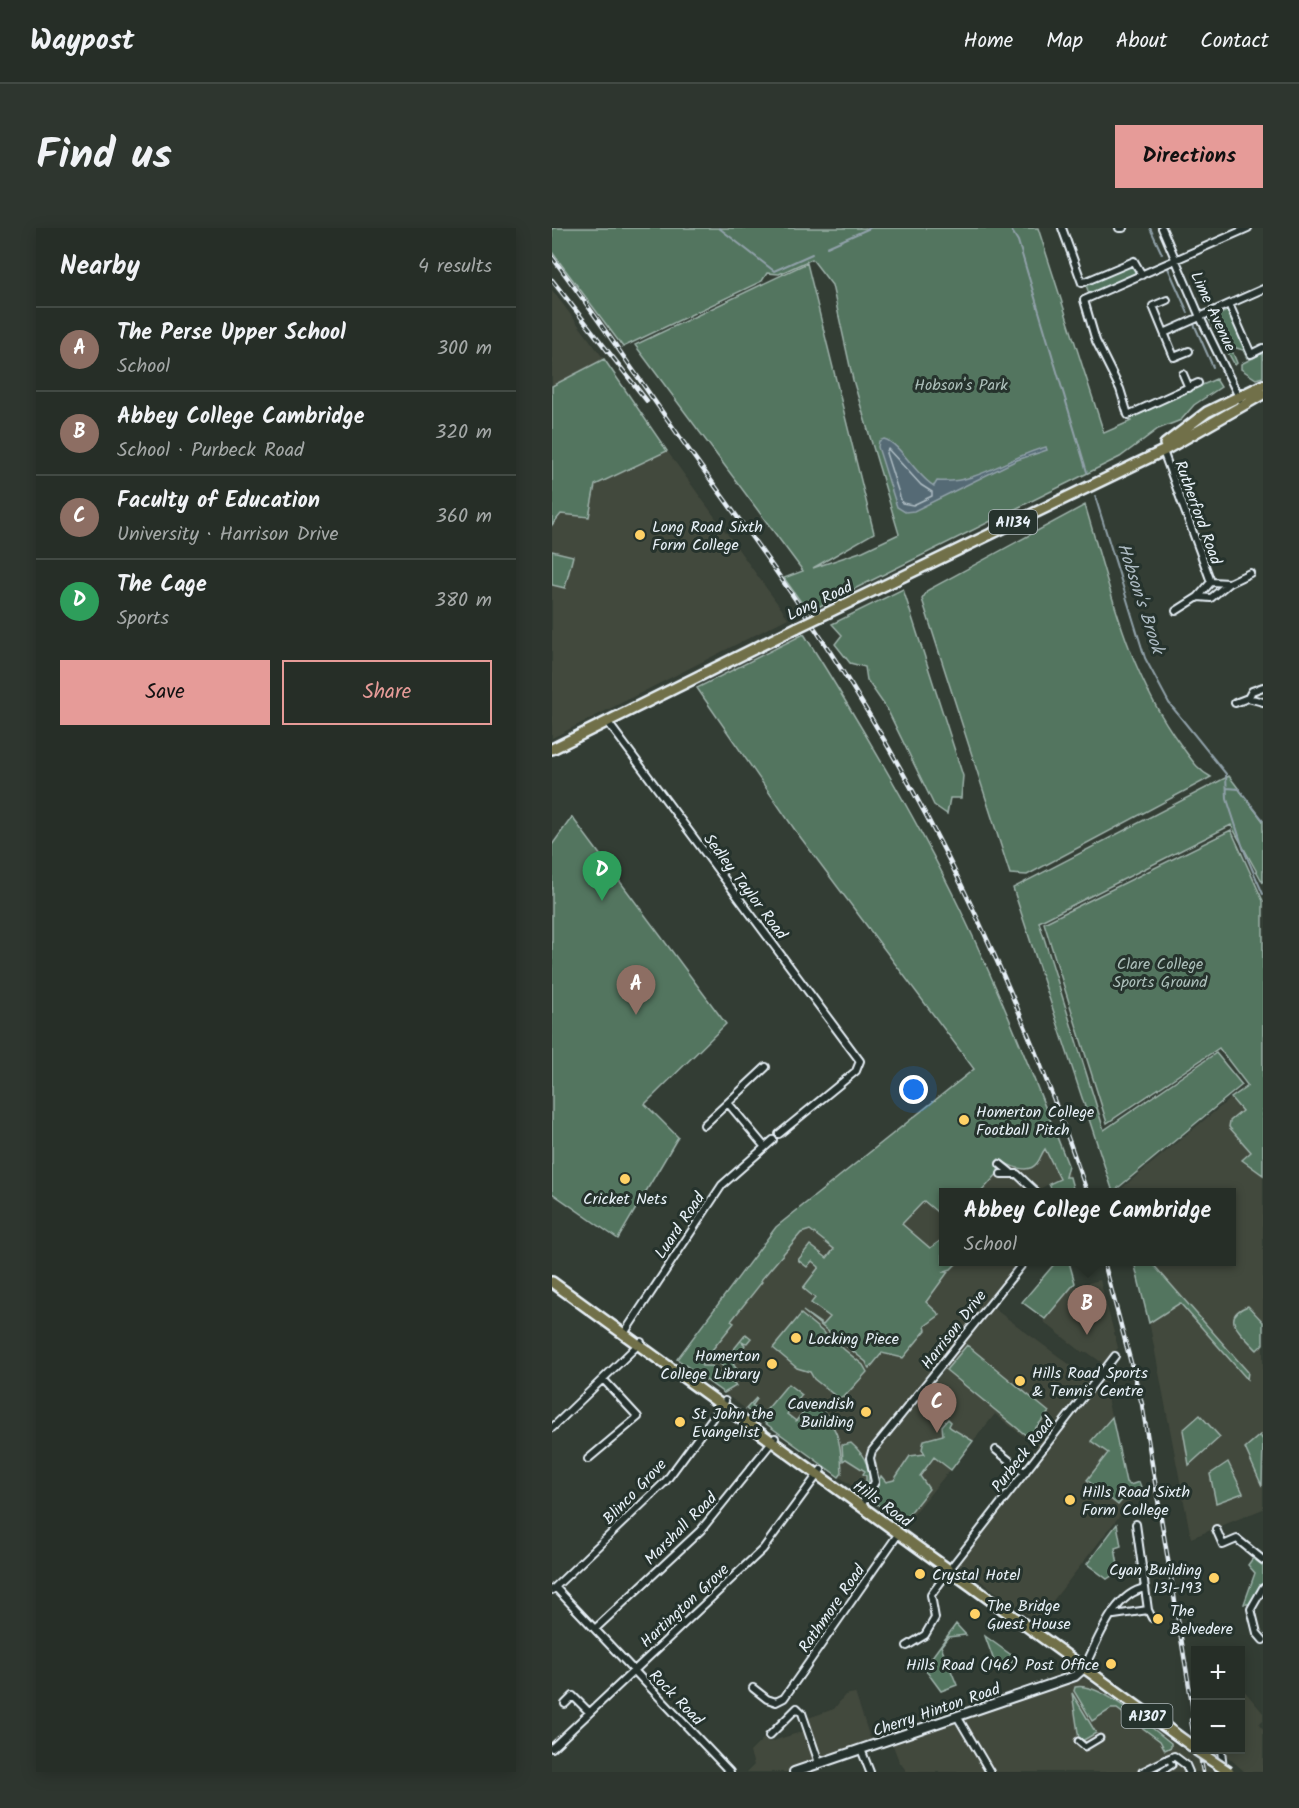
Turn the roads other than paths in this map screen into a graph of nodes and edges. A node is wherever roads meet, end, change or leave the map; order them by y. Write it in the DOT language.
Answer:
graph roads {
  1 [pos="1062,228"];
  2 [pos="1162,228"];
  3 [pos="1248,228"];
  4 [pos="1176,260"];
  5 [pos="1142,275"];
  6 [pos="1263,289"];
  7 [pos="1167,300"];
  8 [pos="1229,304"];
  9 [pos="1200,317"];
  10 [pos="1164,333"];
  11 [pos="1263,348"];
  12 [pos="1189,351"];
  13 [pos="1183,374"];
  14 [pos="1198,383"];
  15 [pos="1263,385"];
  16 [pos="1189,387"];
  17 [pos="1263,394"];
  18 [pos="1241,400"];
  19 [pos="1163,451"];
  20 [pos="1100,481"];
  21 [pos="1250,573"];
  22 [pos="1211,582"];
  23 [pos="1229,583"];
  24 [pos="1198,597"];
  25 [pos="1176,611"];
  26 [pos="1263,687"];
  27 [pos="1248,698"];
  28 [pos="1235,703"];
  29 [pos="1263,703"];
  30 [pos="607,721"];
  31 [pos="552,749"];
  32 [pos="766,1066"];
  33 [pos="728,1103"];
  34 [pos="704,1125"];
  35 [pos="779,1134"];
  36 [pos="773,1140"];
  37 [pos="764,1146"];
  38 [pos="1000,1164"];
  39 [pos="1010,1172"];
  40 [pos="1001,1174"];
  41 [pos="1032,1188"];
  42 [pos="1021,1266"];
  43 [pos="552,1282"];
  44 [pos="622,1336"];
  45 [pos="640,1343"];
  46 [pos="1115,1356"];
  47 [pos="603,1379"];
  48 [pos="723,1403"];
  49 [pos="552,1428"];
  50 [pos="773,1439"];
  51 [pos="996,1450"];
  52 [pos="588,1459"];
  53 [pos="820,1472"];
  54 [pos="1024,1473"];
  55 [pos="861,1506"];
  56 [pos="1136,1524"];
  57 [pos="1216,1530"];
  58 [pos="899,1533"];
  59 [pos="1263,1560"];
  60 [pos="950,1569"];
  61 [pos="1145,1588"];
  62 [pos="1263,1588"];
  63 [pos="554,1589"];
  64 [pos="1148,1610"];
  65 [pos="1114,1615"];
  66 [pos="1152,1618"];
  67 [pos="595,1629"];
  68 [pos="1263,1640"];
  69 [pos="907,1646"];
  70 [pos="1084,1668"];
  71 [pos="634,1671"];
  72 [pos="753,1688"];
  73 [pos="565,1704"];
  74 [pos="588,1713"];
  75 [pos="957,1716"];
  76 [pos="769,1736"];
  77 [pos="1100,1738"];
  78 [pos="1077,1741"];
  79 [pos="1191,1746"];
  80 [pos="552,1748"];
  81 [pos="861,1749"];
  82 [pos="1202,1754"];
  83 [pos="1221,1754"];
  84 [pos="1167,1757"];
  85 [pos="819,1763"];
  86 [pos="730,1772"];
  87 [pos="794,1772"];
  88 [pos="870,1772"];
  89 [pos="990,1772"];
  90 [pos="1142,1772"];
  91 [pos="1161,1772"];
  92 [pos="1189,1772"];
  93 [pos="1223,1772"];
  94 [pos="1229,1772"];
  1 -- 5 [label="street"];
  2 -- 4 [label="street, Lime Avenue"];
  3 -- 4 [label="street"];
  4 -- 5 [label="street"];
  4 -- 9 [label="street, Lime Avenue"];
  5 -- 16 [label="street"];
  6 -- 8 [label="street"];
  7 -- 10 [label="street"];
  8 -- 9 [label="street"];
  8 -- 11 [label="street"];
  9 -- 10 [label="street"];
  9 -- 18 [label="street, Lime Avenue"];
  10 -- 12 [label="street"];
  13 -- 16 [label="street"];
  14 -- 16 [label="street"];
  15 -- 18 [label="main road, Long Road / A1134"];
  17 -- 18 [label="main road, Long Road / A1134"];
  18 -- 19 [label="main road, Long Road / A1134"];
  18 -- 20 [label="main road, Long Road / A1134"];
  19 -- 20 [label="main road, Long Road / A1134"];
  19 -- 22 [label="street, Rutherford Road"];
  20 -- 30 [label="main road, Long Road / A1134, bridge"];
  21 -- 23 [label="street"];
  22 -- 23 [label="street"];
  22 -- 24 [label="street"];
  23 -- 24 [label="street"];
  24 -- 25 [label="street"];
  26 -- 27 [label="street"];
  27 -- 28 [label="street"];
  27 -- 29 [label="street"];
  30 -- 31 [label="main road, Long Road / A1134"];
  30 -- 35 [label="street, Sedley Taylor Road"];
  32 -- 33 [label="street"];
  33 -- 34 [label="street"];
  33 -- 37 [label="street"];
  36 -- 37 [label="street, Luard Road"];
  37 -- 44 [label="street, Luard Road"];
  38 -- 39 [label="street"];
  39 -- 40 [label="street"];
  39 -- 41 [label="street"];
  42 -- 55 [label="street, Harrison Drive"];
  43 -- 44 [label="main road, Hills Road / A1307"];
  44 -- 45 [label="main road, Hills Road / A1307"];
  45 -- 47 [label="street"];
  45 -- 48 [label="main road, Hills Road / A1307"];
  46 -- 54 [label="street, Purbeck Road"];
  47 -- 49 [label="street"];
  47 -- 52 [label="street"];
  48 -- 50 [label="main road, Hills Road / A1307"];
  48 -- 63 [label="street, Blinco Grove"];
  50 -- 53 [label="main road, Hills Road / A1307"];
  50 -- 67 [label="street, Marshall Road"];
  51 -- 54 [label="street"];
  53 -- 55 [label="main road, Hills Road / A1307"];
  53 -- 71 [label="street, Hartington Grove"];
  54 -- 60 [label="street, Purbeck Road"];
  55 -- 58 [label="main road, Hills Road / A1307"];
  56 -- 61 [label="street"];
  57 -- 59 [label="street"];
  58 -- 60 [label="main road, Hills Road / A1307"];
  58 -- 72 [label="street, Rathmore Road"];
  60 -- 69 [label="street, Purbeck Road"];
  60 -- 70 [label="main road, Hills Road / A1307"];
  61 -- 64 [label="street"];
  61 -- 65 [label="street"];
  62 -- 68 [label="street"];
  63 -- 67 [label="street, Rock Road"];
  64 -- 65 [label="street"];
  64 -- 66 [label="street"];
  65 -- 70 [label="street"];
  67 -- 71 [label="street, Rock Road"];
  70 -- 75 [label="street, Cherry Hinton Road"];
  70 -- 79 [label="main road, Hills Road / A1307"];
  71 -- 74 [label="street, Hartington Grove"];
  71 -- 86 [label="street, Rock Road"];
  73 -- 74 [label="street"];
  74 -- 80 [label="street, Hartington Grove"];
  75 -- 81 [label="street, Cherry Hinton Road"];
  75 -- 89 [label="street"];
  76 -- 85 [label="street"];
  77 -- 78 [label="street"];
  81 -- 85 [label="street, Cherry Hinton Road"];
  81 -- 88 [label="street"];
  82 -- 94 [label="main road, Hills Road, bridge"];
  83 -- 93 [label="street"];
  84 -- 90 [label="street"];
  84 -- 91 [label="street"];
  84 -- 92 [label="street"];
  85 -- 87 [label="street, Cherry Hinton Road"];
}
